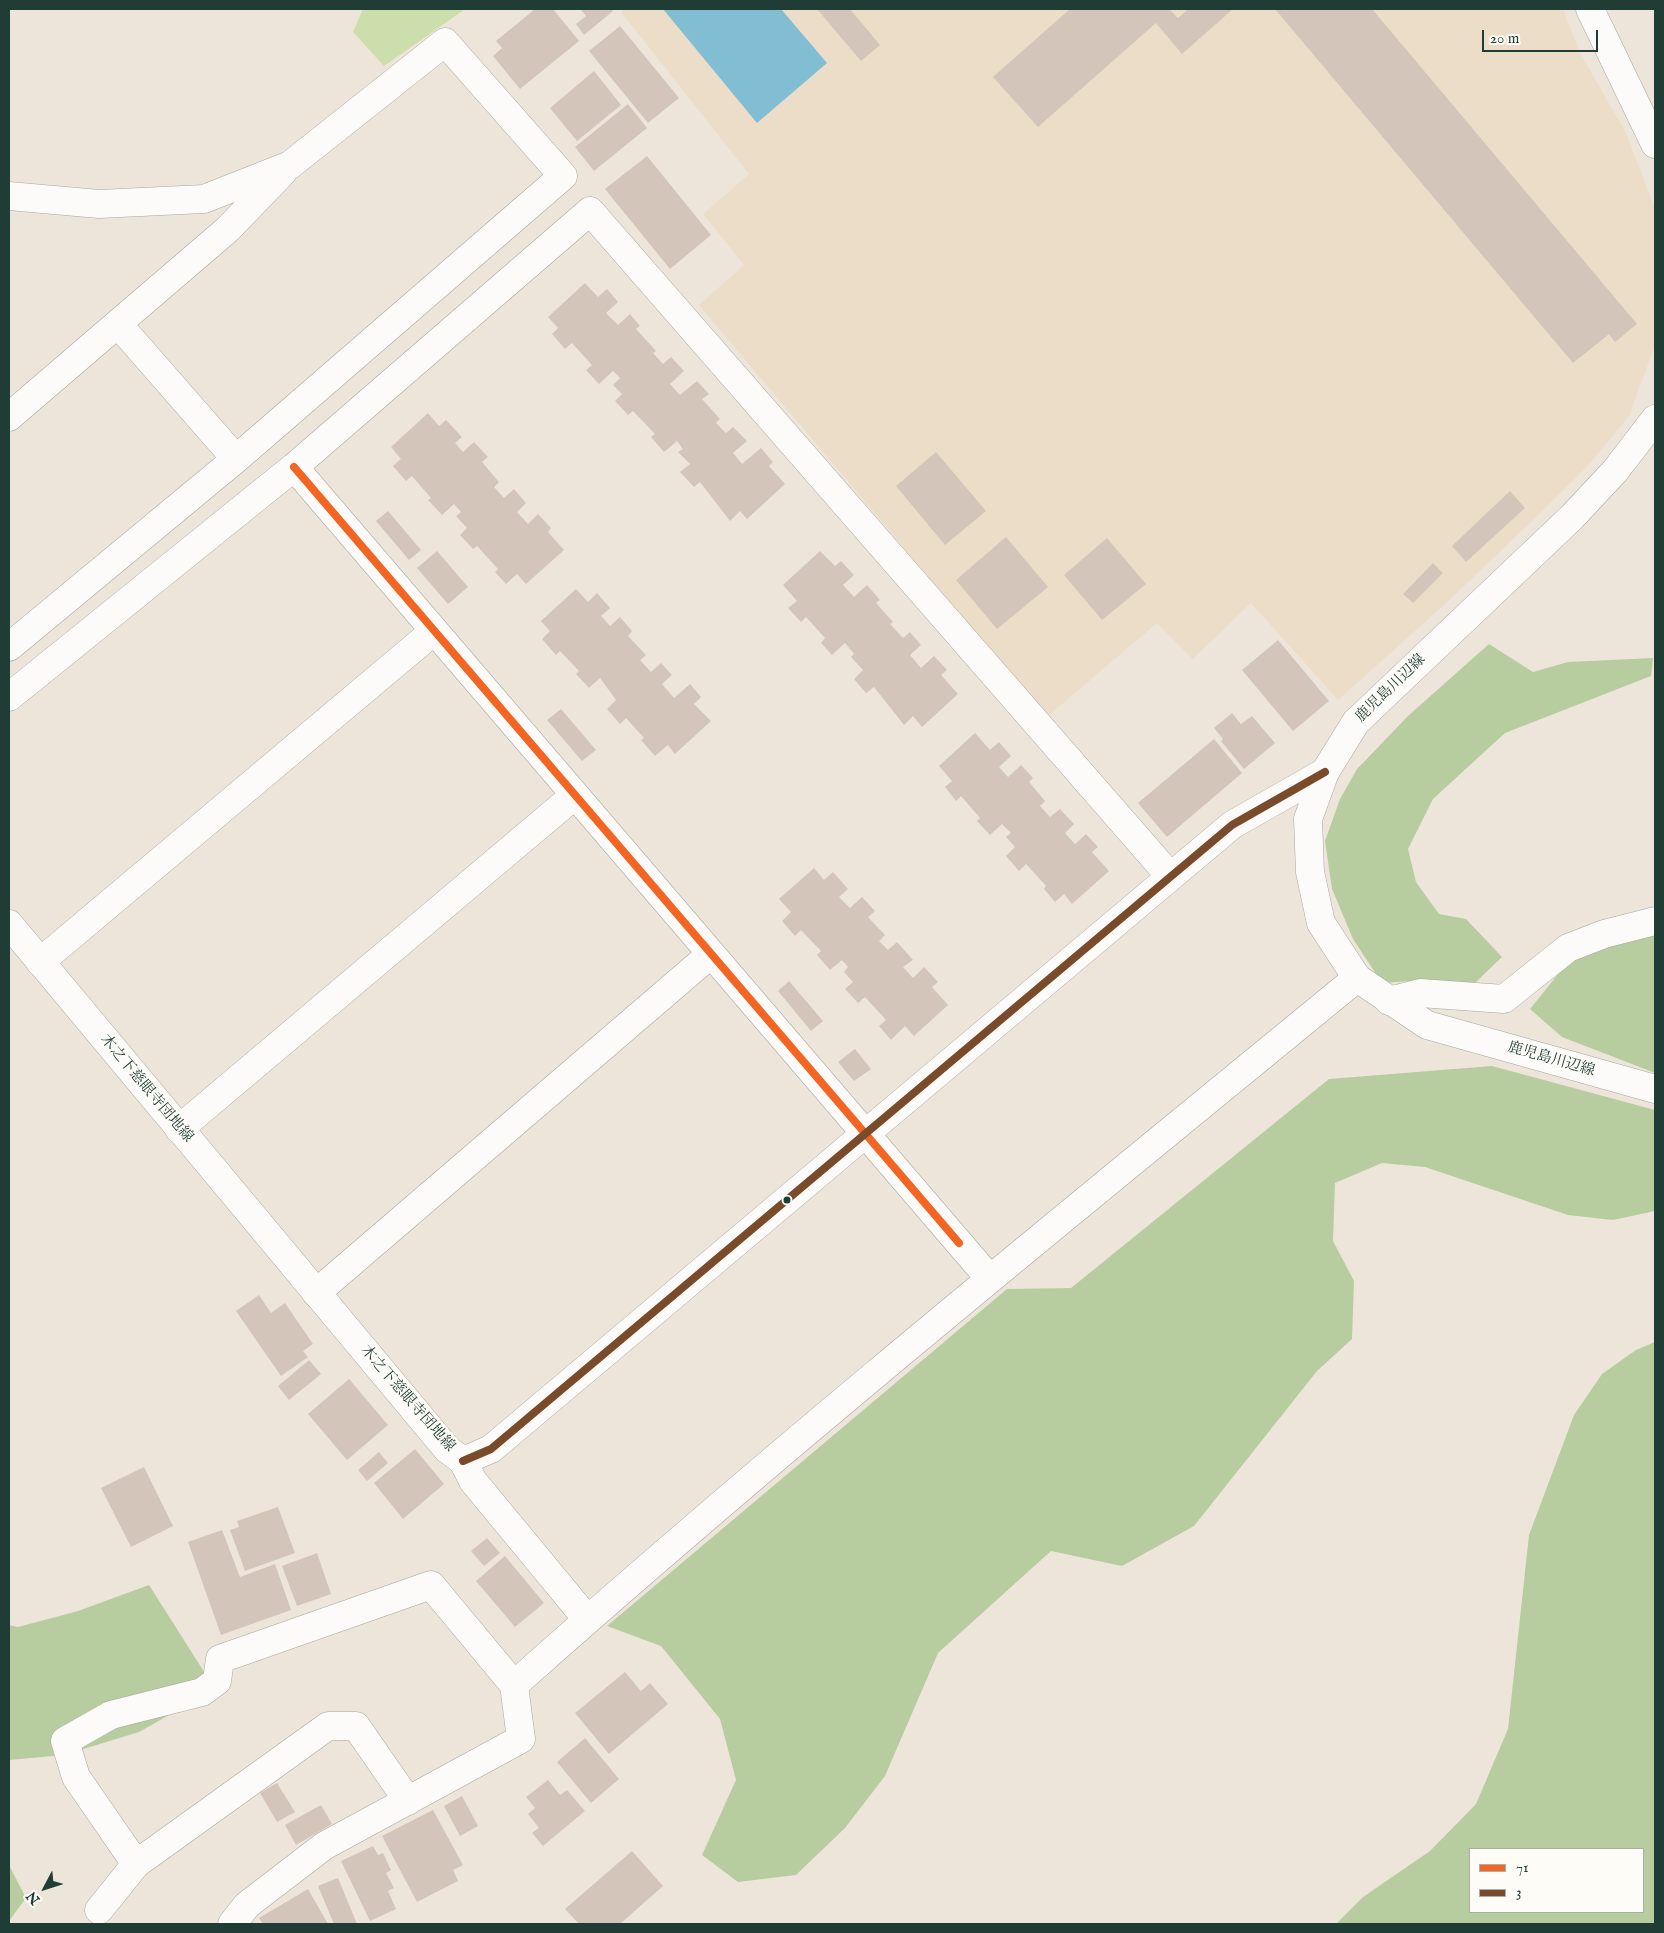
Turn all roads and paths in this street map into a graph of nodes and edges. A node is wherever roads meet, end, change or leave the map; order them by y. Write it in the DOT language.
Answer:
graph roads {
  1 [pos="1590,9"];
  2 [pos="1655,144"];
  3 [pos="290,165"];
  4 [pos="9,196"];
  5 [pos="118,324"];
  6 [pos="9,417"];
  7 [pos="1655,419"];
  8 [pos="236,459"];
  9 [pos="294,467"];
  10 [pos="434,631"];
  11 [pos="9,647"];
  12 [pos="9,697"];
  13 [pos="1325,772"];
  14 [pos="575,794"];
  15 [pos="1170,876"];
  16 [pos="1655,921"];
  17 [pos="10,926"];
  18 [pos="711,954"];
  19 [pos="40,962"];
  20 [pos="1357,978"];
  21 [pos="1389,1001"];
  22 [pos="1655,1089"];
  23 [pos="180,1129"];
  24 [pos="865,1133"];
  25 [pos="990,1279"];
  26 [pos="316,1293"];
  27 [pos="463,1461"];
  28 [pos="587,1619"];
  29 [pos="514,1685"];
  30 [pos="408,1801"];
  31 [pos="136,1864"];
  32 [pos="99,1910"];
  33 [pos="232,1924"];
  1 -- 2 [label="street"];
  3 -- 4 [label="street"];
  3 -- 5 [label="street"];
  3 -- 8 [label="street"];
  5 -- 6 [label="street"];
  5 -- 8 [label="street"];
  7 -- 13 [label="street, 鹿児島川辺線"];
  8 -- 11 [label="street"];
  9 -- 10 [label="street"];
  9 -- 12 [label="street"];
  9 -- 15 [label="street"];
  10 -- 14 [label="street"];
  10 -- 19 [label="street"];
  13 -- 15 [label="street, 木之下慈眼寺団地線"];
  13 -- 20 [label="street, 鹿児島川辺線"];
  14 -- 18 [label="street"];
  14 -- 23 [label="street"];
  15 -- 24 [label="street, 木之下慈眼寺団地線"];
  16 -- 21 [label="street"];
  17 -- 19 [label="street, 木之下慈眼寺団地線"];
  18 -- 24 [label="street"];
  18 -- 26 [label="street"];
  19 -- 23 [label="street, 木之下慈眼寺団地線"];
  20 -- 21 [label="street, 鹿児島川辺線"];
  20 -- 25 [label="street"];
  21 -- 22 [label="street, 鹿児島川辺線"];
  23 -- 26 [label="street, 木之下慈眼寺団地線"];
  24 -- 25 [label="street"];
  24 -- 27 [label="street, 木之下慈眼寺団地線"];
  25 -- 28 [label="street"];
  26 -- 27 [label="street, 木之下慈眼寺団地線"];
  27 -- 28 [label="street"];
  28 -- 29 [label="street"];
  29 -- 30 [label="street"];
  29 -- 31 [label="street"];
  30 -- 31 [label="street"];
  30 -- 33 [label="street"];
  31 -- 32 [label="street"];
}
